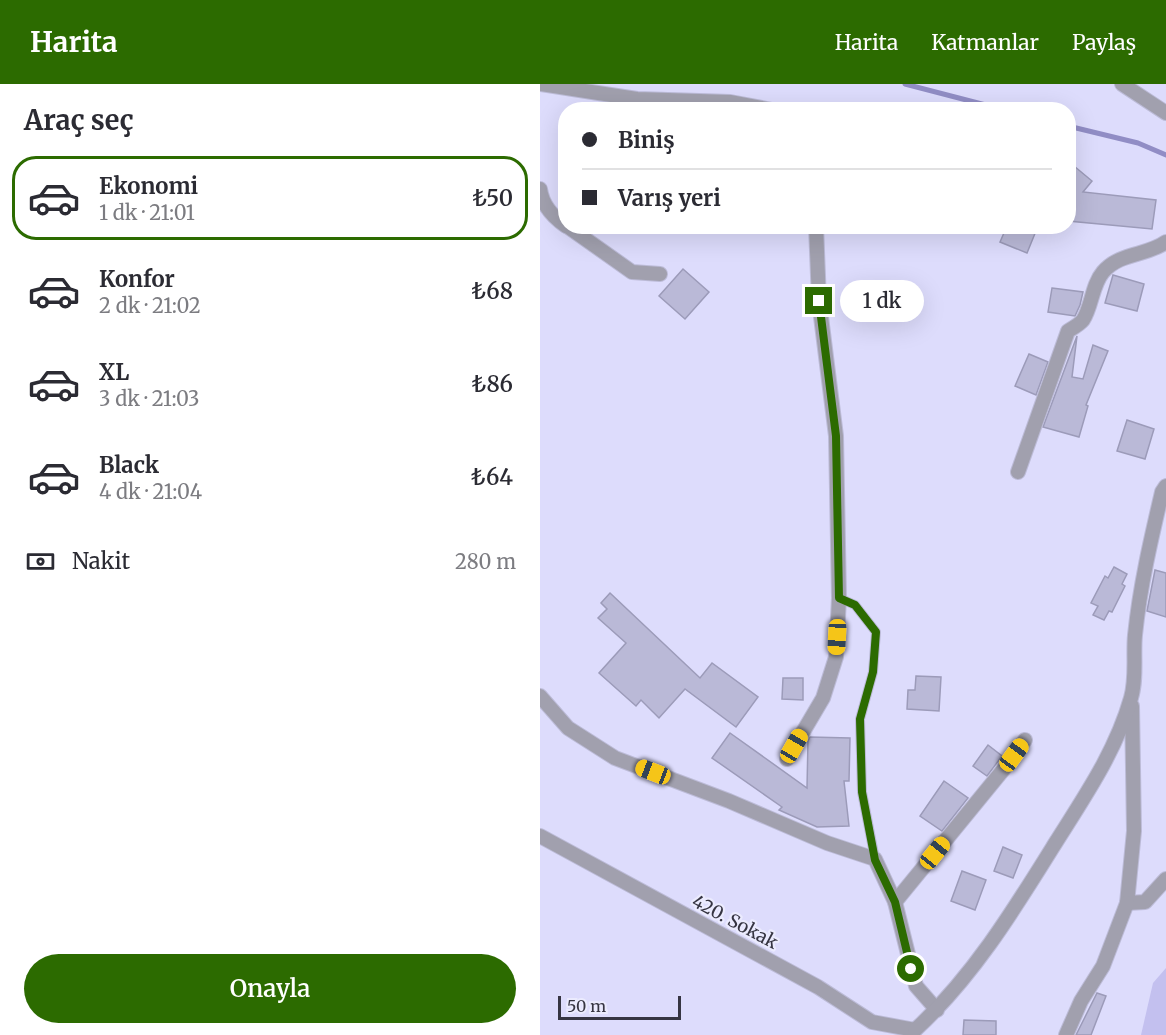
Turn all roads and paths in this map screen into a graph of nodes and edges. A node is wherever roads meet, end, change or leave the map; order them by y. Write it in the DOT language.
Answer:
graph roads {
  1 [pos="540,84"];
  2 [pos="1122,84"];
  3 [pos="730,102"];
  4 [pos="1166,113"];
  5 [pos="540,189"];
  6 [pos="558,220"];
  7 [pos="577,234"];
  8 [pos="816,234"];
  9 [pos="1166,242"];
  10 [pos="660,274"];
  11 [pos="1018,472"];
  12 [pos="1166,486"];
  13 [pos="839,598"];
  14 [pos="1132,695"];
  15 [pos="540,696"];
  16 [pos="1024,740"];
  17 [pos="787,759"];
  18 [pos="540,836"];
  19 [pos="875,860"];
  20 [pos="1166,879"];
  21 [pos="895,902"];
  22 [pos="1127,903"];
  23 [pos="937,1010"];
  24 [pos="916,1033"];
  25 [pos="1066,1035"];
  1 -- 3 [label="street"];
  2 -- 4 [label="street"];
  5 -- 6 [label="street"];
  7 -- 10 [label="street"];
  8 -- 13 [label="street"];
  9 -- 11 [label="street"];
  12 -- 14 [label="street"];
  13 -- 17 [label="street"];
  13 -- 19 [label="lane"];
  14 -- 22 [label="street"];
  14 -- 23 [label="street"];
  15 -- 19 [label="street"];
  16 -- 21 [label="street"];
  18 -- 24 [label="street, 420. Sokak"];
  19 -- 21 [label="street"];
  20 -- 22 [label="street"];
  21 -- 23 [label="street"];
  22 -- 25 [label="street"];
  23 -- 24 [label="street"];
}
